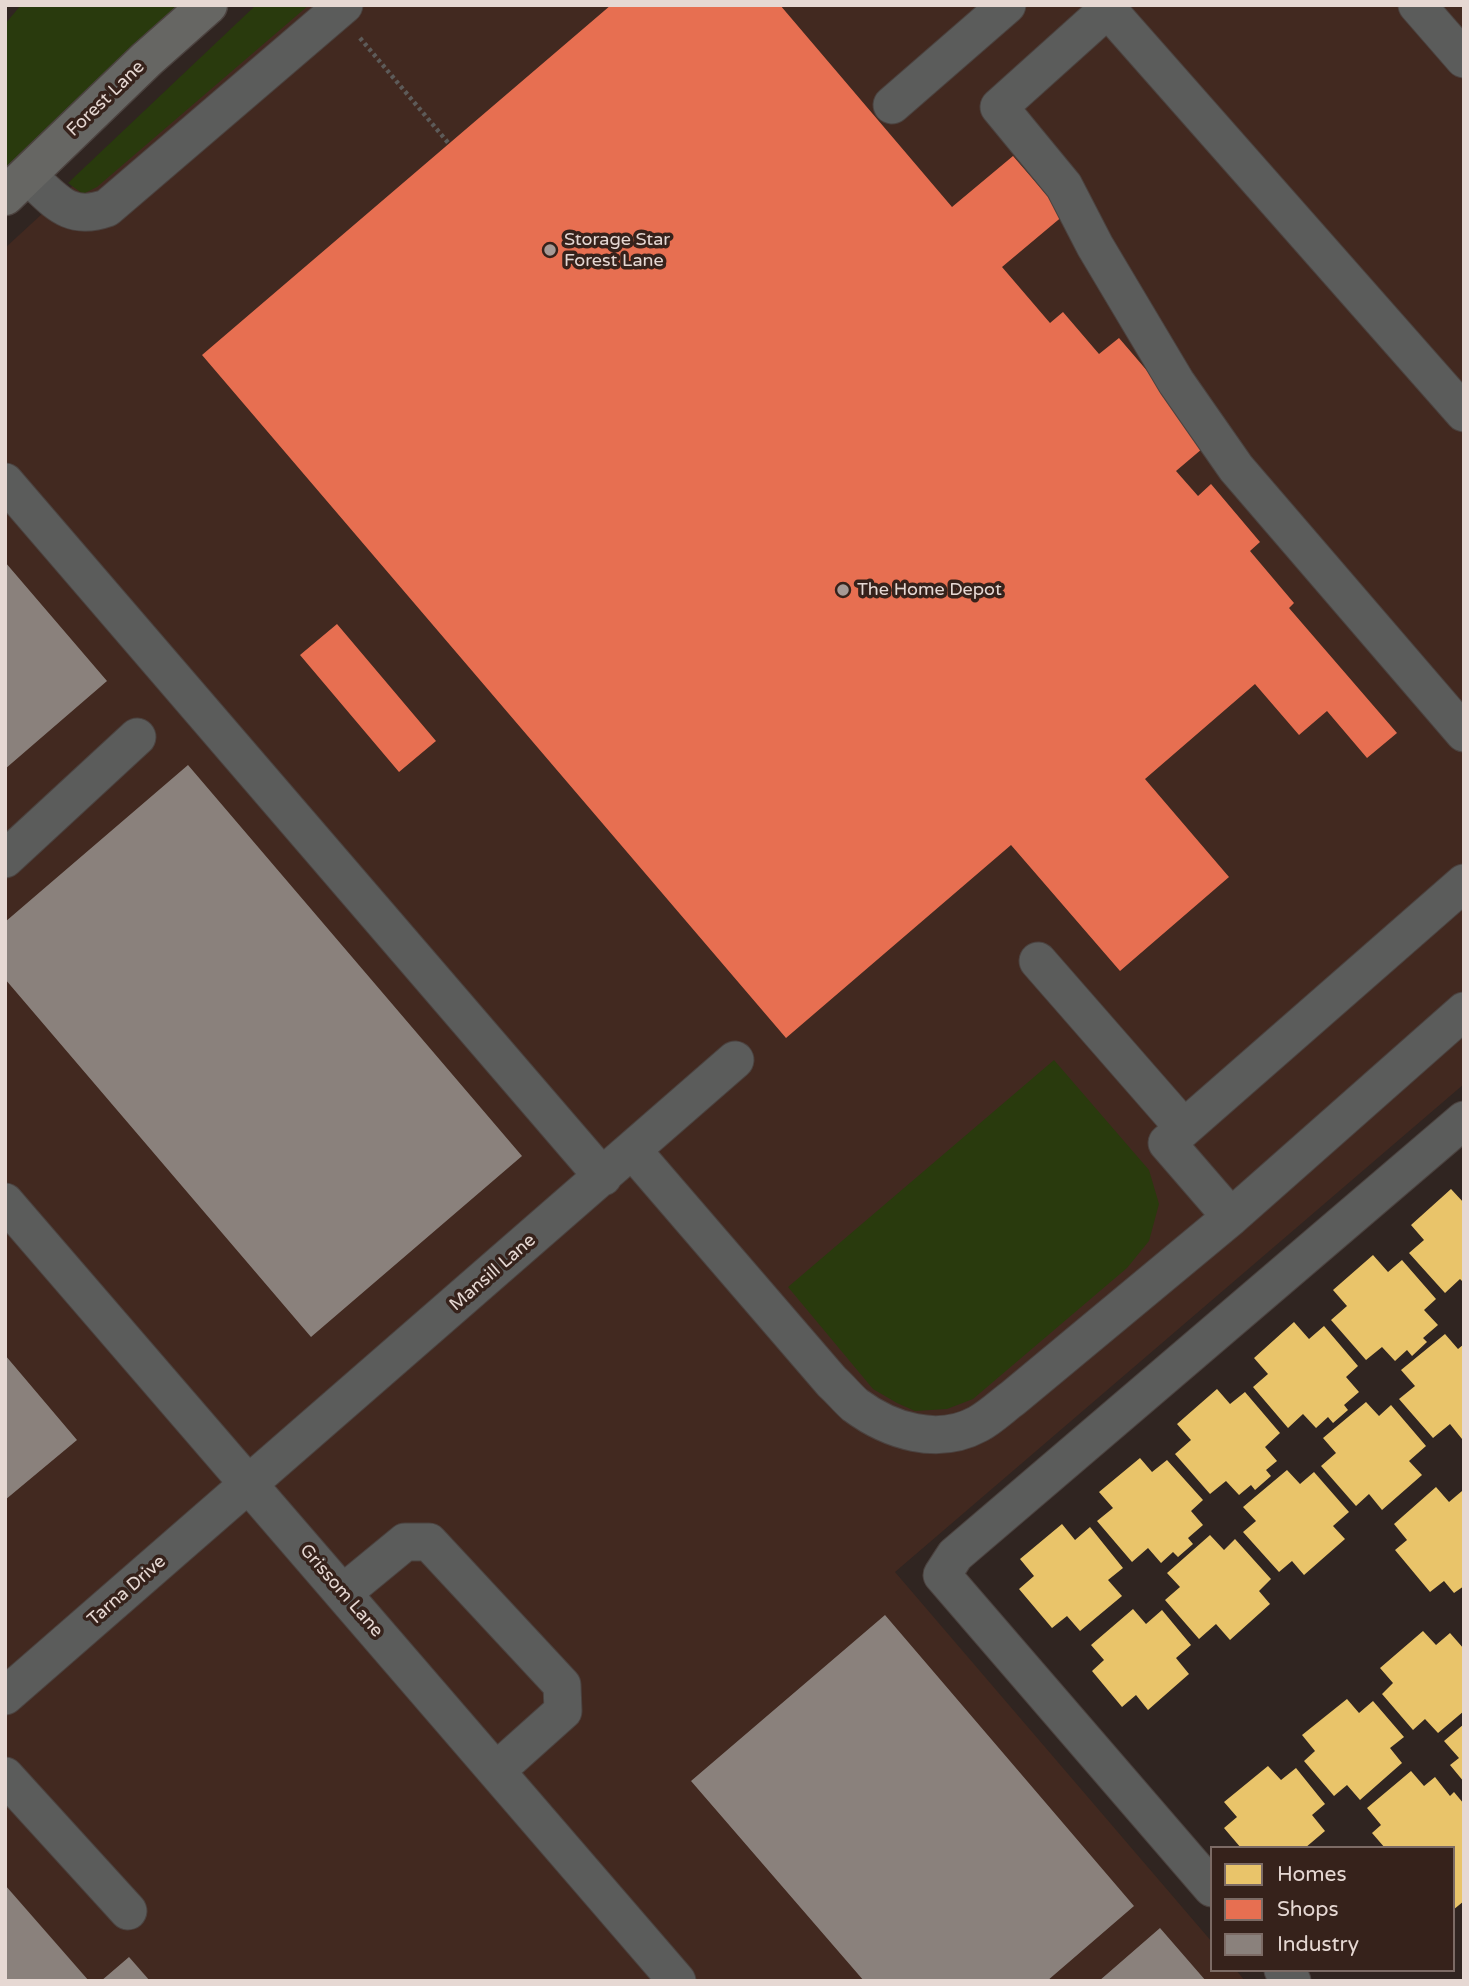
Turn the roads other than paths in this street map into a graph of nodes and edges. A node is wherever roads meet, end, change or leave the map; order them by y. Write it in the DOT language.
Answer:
graph roads {
  1 [pos="208,5"];
  2 [pos="1007,5"];
  3 [pos="1417,5"];
  4 [pos="1106,7"];
  5 [pos="341,8"];
  6 [pos="1464,59"];
  7 [pos="892,105"];
  8 [pos="16,185"];
  9 [pos="1464,413"];
  10 [pos="5,482"];
  11 [pos="1464,733"];
  12 [pos="137,737"];
  13 [pos="5,859"];
  14 [pos="1464,883"];
  15 [pos="1038,961"];
  16 [pos="1464,1011"];
  17 [pos="735,1060"];
  18 [pos="1464,1120"];
  19 [pos="1184,1128"];
  20 [pos="633,1151"];
  21 [pos="603,1177"];
  22 [pos="5,1202"];
  23 [pos="1231,1217"];
  24 [pos="250,1485"];
  25 [pos="343,1593"];
  26 [pos="5,1696"];
  27 [pos="496,1771"];
  28 [pos="5,1776"];
  29 [pos="1210,1886"];
  30 [pos="128,1911"];
  31 [pos="677,1981"];
  1 -- 8 [label="main road, Forest Lane"];
  2 -- 7 [label="street"];
  3 -- 6 [label="street"];
  4 -- 9 [label="street"];
  4 -- 11 [label="street"];
  5 -- 8 [label="street"];
  10 -- 21 [label="street"];
  12 -- 13 [label="street"];
  14 -- 19 [label="street"];
  15 -- 19 [label="street"];
  16 -- 23 [label="street"];
  17 -- 20 [label="street, Mansill Lane"];
  18 -- 29 [label="street"];
  19 -- 23 [label="street"];
  20 -- 21 [label="street, Mansill Lane"];
  20 -- 23 [label="street"];
  21 -- 24 [label="street, Mansill Lane"];
  22 -- 24 [label="street, Grissom Lane"];
  24 -- 25 [label="street, Grissom Lane"];
  24 -- 26 [label="street, Tarna Drive"];
  25 -- 27 [label="street, Grissom Lane"];
  25 -- 27 [label="street"];
  27 -- 31 [label="street, Grissom Lane"];
  28 -- 30 [label="street"];
}
